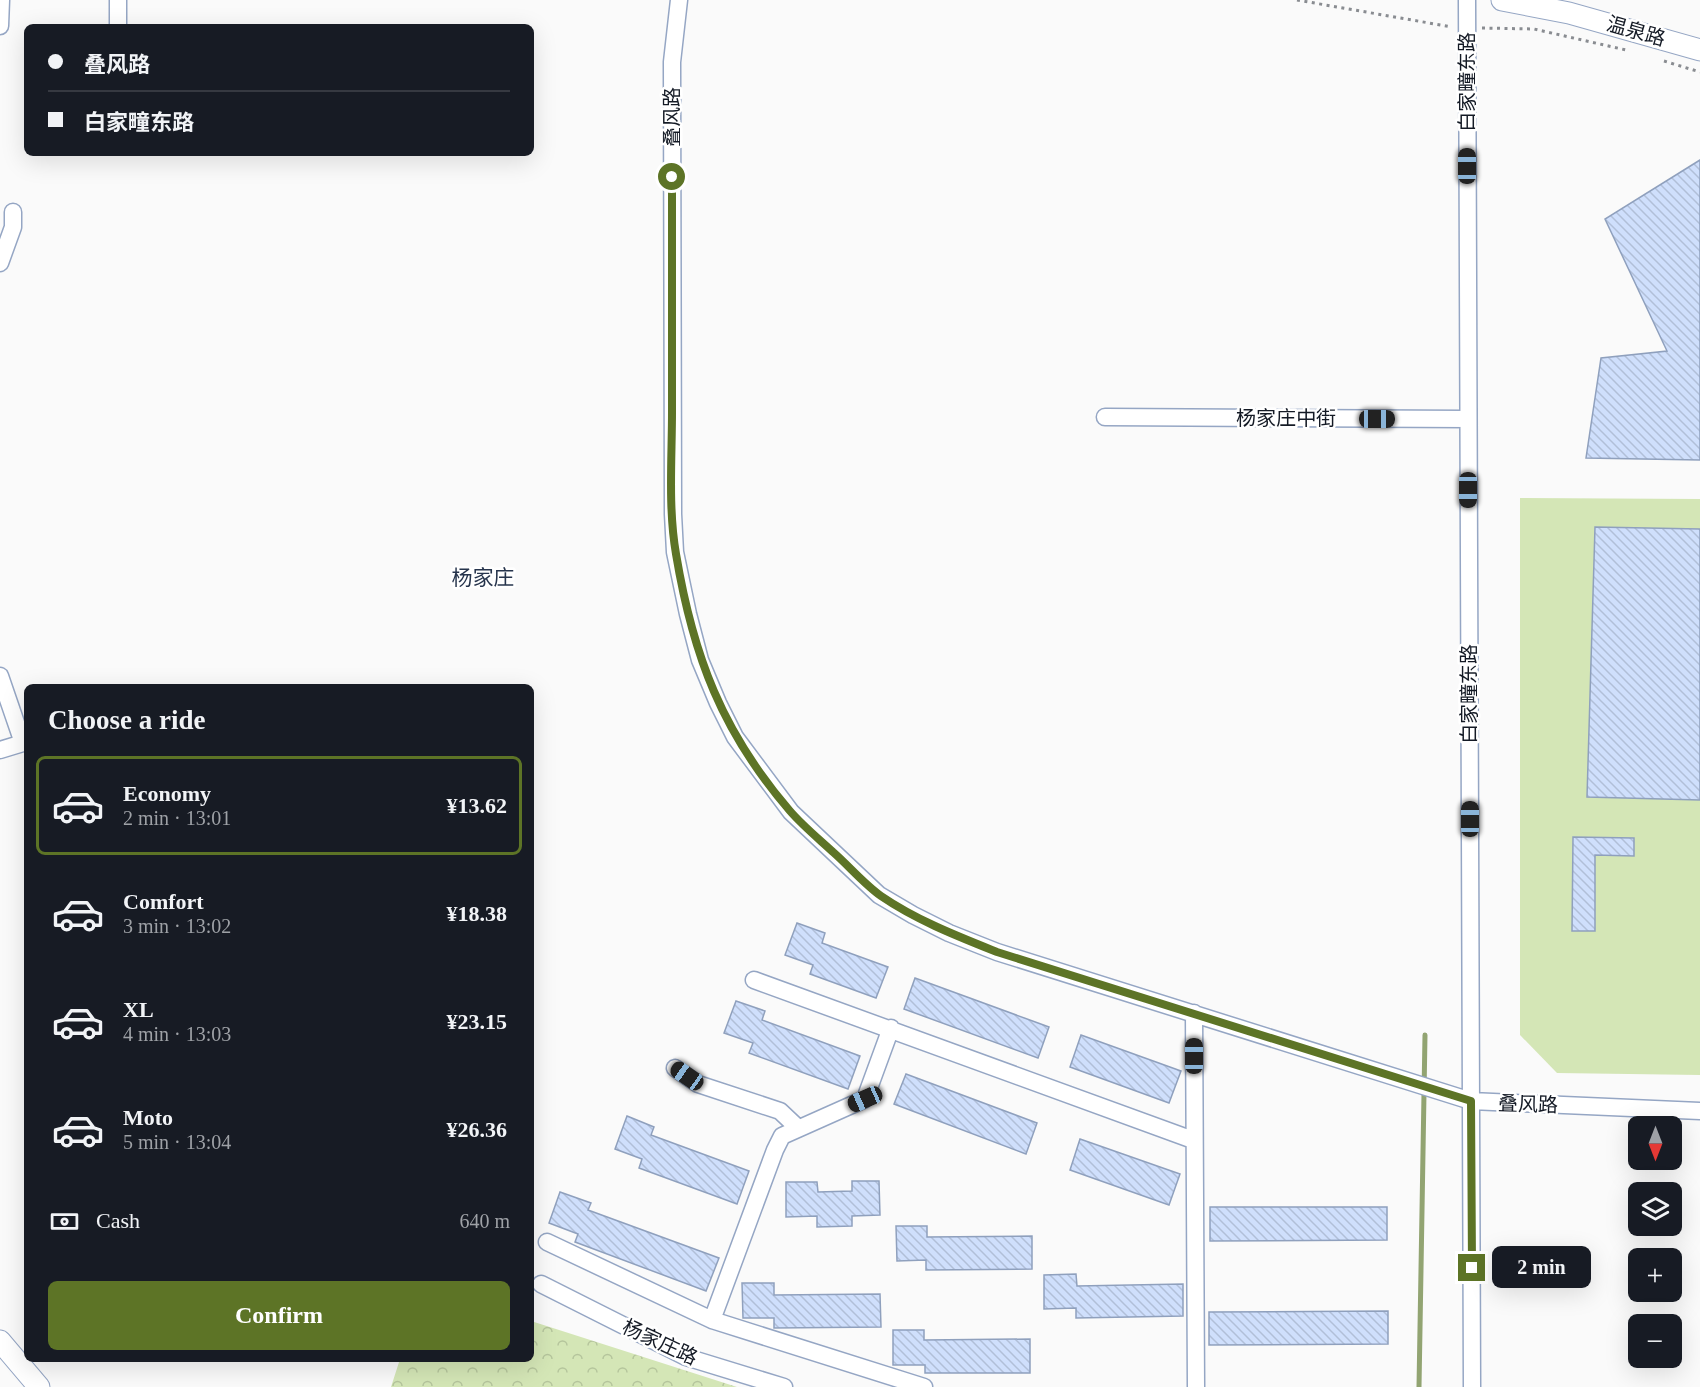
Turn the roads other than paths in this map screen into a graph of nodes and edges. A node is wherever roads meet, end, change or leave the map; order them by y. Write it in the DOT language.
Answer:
graph roads {
  1 [pos="1,0"];
  2 [pos="118,0"];
  3 [pos="679,0"];
  4 [pos="1467,0"];
  5 [pos="1502,0"];
  6 [pos="118,24"];
  7 [pos="0,26"];
  8 [pos="1700,50"];
  9 [pos="13,212"];
  10 [pos="0,263"];
  11 [pos="1105,417"];
  12 [pos="1468,419"];
  13 [pos="0,676"];
  14 [pos="24,743"];
  15 [pos="24,746"];
  16 [pos="0,750"];
  17 [pos="754,980"];
  18 [pos="1194,1013"];
  19 [pos="891,1028"];
  20 [pos="675,1068"];
  21 [pos="1471,1101"];
  22 [pos="1700,1111"];
  23 [pos="798,1128"];
  24 [pos="1193,1140"];
  25 [pos="547,1242"];
  26 [pos="541,1284"];
  27 [pos="712,1320"];
  28 [pos="0,1341"];
  29 [pos="39,1387"];
  30 [pos="784,1387"];
  31 [pos="924,1387"];
  32 [pos="1196,1387"];
  33 [pos="1472,1387"];
  1 -- 7 [label="street"];
  2 -- 6 [label="street"];
  3 -- 18 [label="street, 叠风路"];
  4 -- 12 [label="street, 白家疃东路"];
  5 -- 8 [label="main road, 温泉路"];
  9 -- 10 [label="street"];
  11 -- 12 [label="street, 杨家庄中街"];
  12 -- 21 [label="street, 白家疃东路"];
  13 -- 14 [label="street"];
  15 -- 16 [label="street"];
  17 -- 19 [label="street"];
  18 -- 21 [label="street, 叠风路"];
  18 -- 24 [label="street"];
  19 -- 23 [label="street"];
  19 -- 24 [label="street"];
  20 -- 23 [label="street"];
  21 -- 22 [label="street, 叠风路"];
  21 -- 33 [label="street, 白家疃东路"];
  23 -- 27 [label="street"];
  24 -- 32 [label="street"];
  25 -- 27 [label="street"];
  26 -- 30 [label="street, 杨家庄路"];
  27 -- 31 [label="street"];
  28 -- 29 [label="main road"];
}
